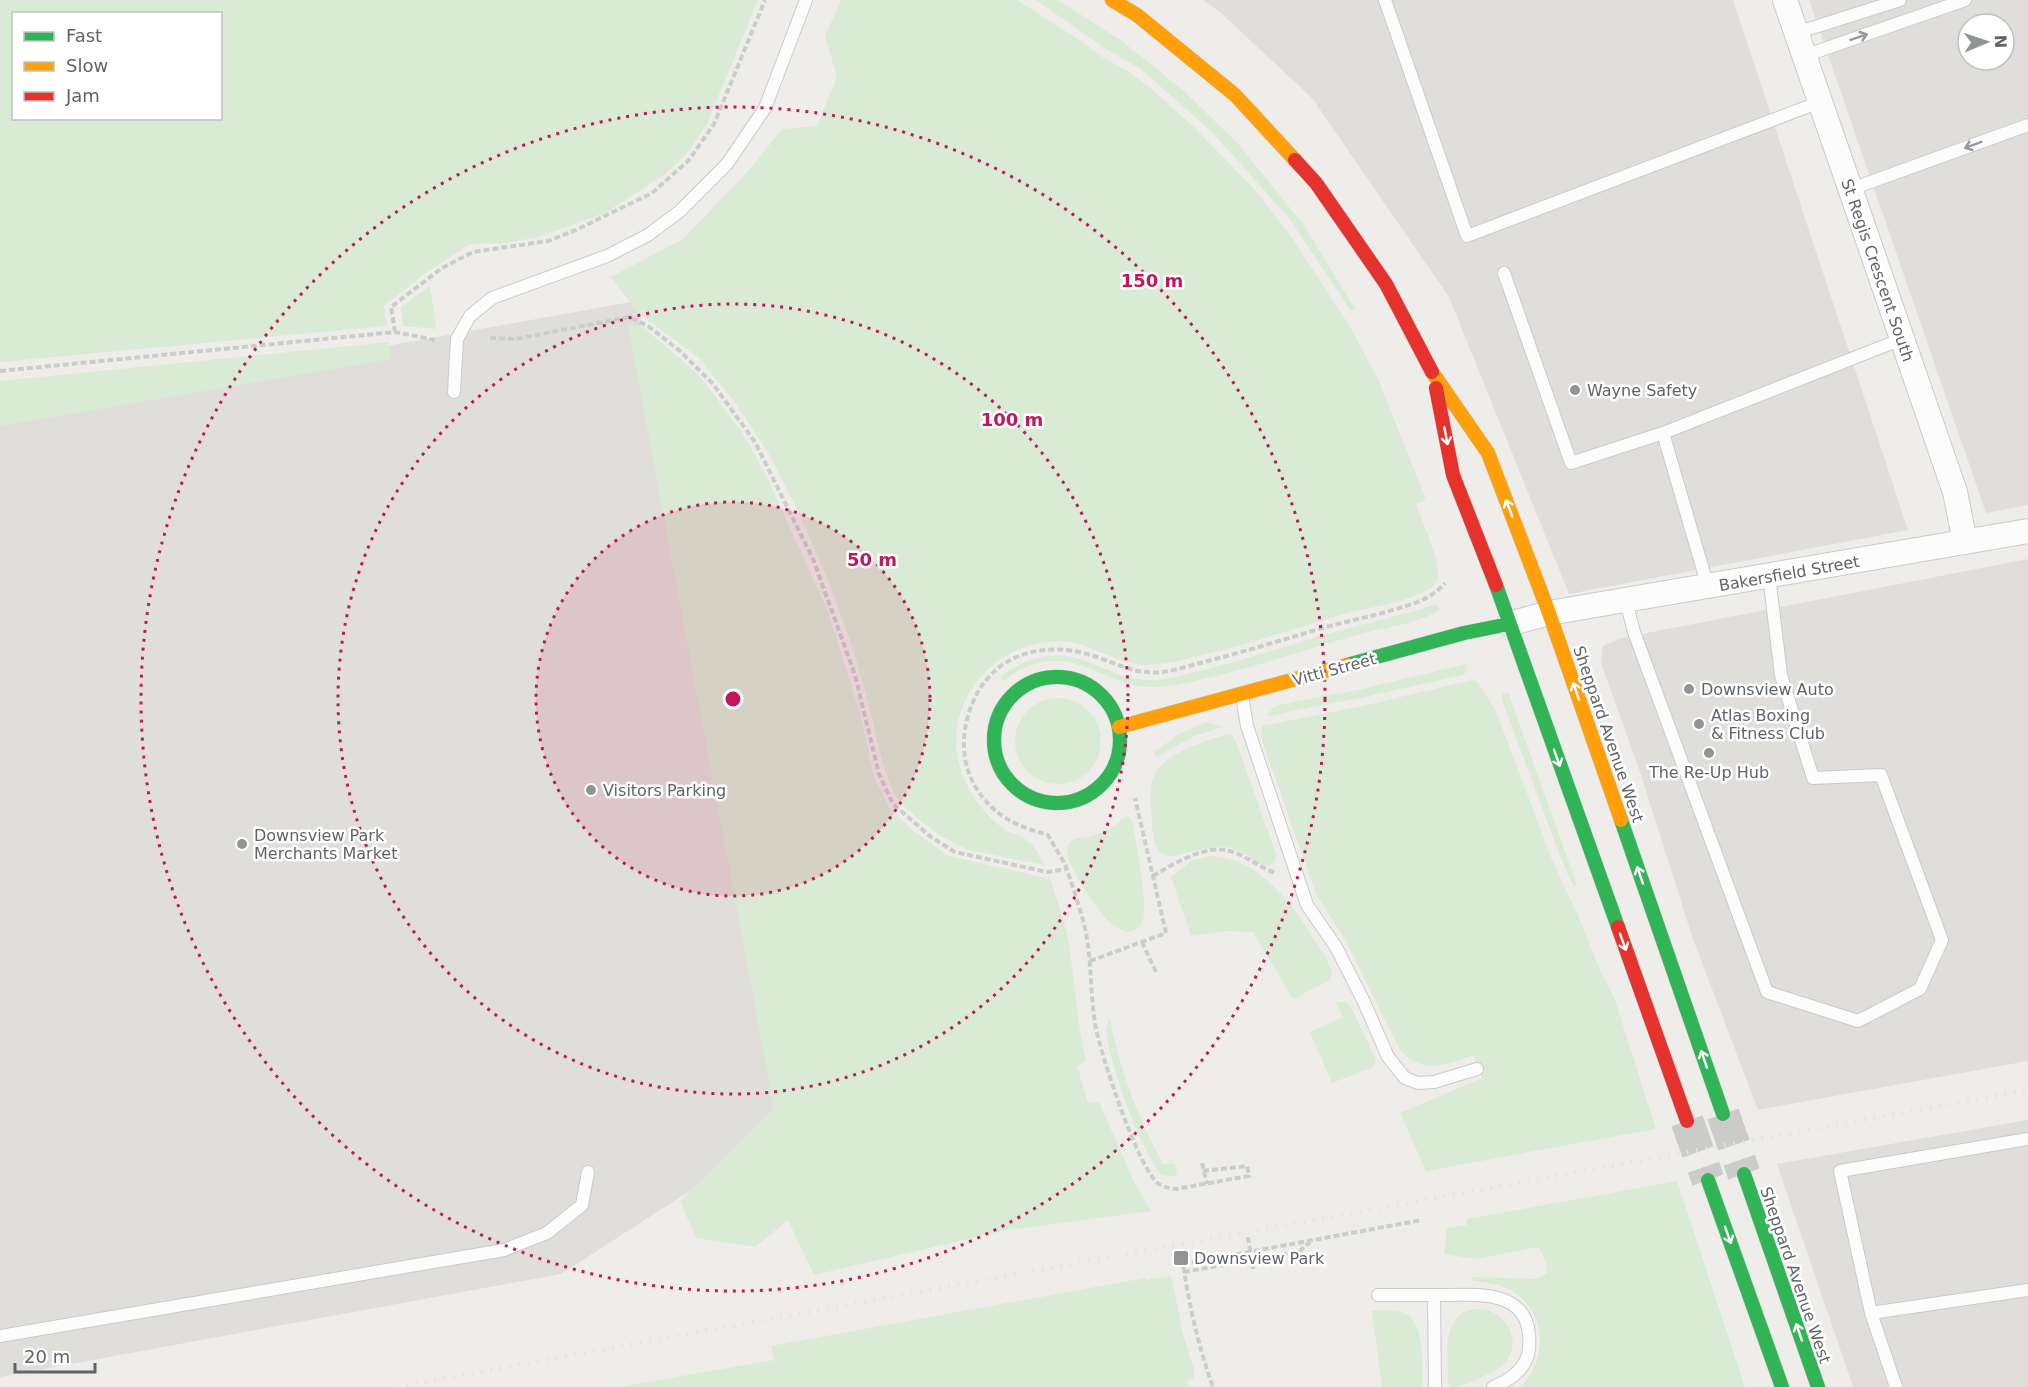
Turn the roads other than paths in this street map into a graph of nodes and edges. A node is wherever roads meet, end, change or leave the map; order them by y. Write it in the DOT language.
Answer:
graph roads {
  1 [pos="806,0"];
  2 [pos="1112,0"];
  3 [pos="1385,0"];
  4 [pos="1785,0"];
  5 [pos="1900,0"];
  6 [pos="1965,0"];
  7 [pos="1796,33"];
  8 [pos="1804,56"];
  9 [pos="1820,102"];
  10 [pos="2028,125"];
  11 [pos="1851,189"];
  12 [pos="1504,273"];
  13 [pos="1902,339"];
  14 [pos="1435,379"];
  15 [pos="454,392"];
  16 [pos="1663,433"];
  17 [pos="2028,531"];
  18 [pos="1965,542"];
  19 [pos="1769,576"];
  20 [pos="1708,587"];
  21 [pos="1626,601"];
  22 [pos="1550,613"];
  23 [pos="1509,624"];
  24 [pos="1242,694"];
  25 [pos="1119,727"];
  26 [pos="1477,1069"];
  27 [pos="1723,1114"];
  28 [pos="1687,1121"];
  29 [pos="2028,1139"];
  30 [pos="588,1172"];
  31 [pos="1744,1174"];
  32 [pos="1708,1180"];
  33 [pos="2028,1290"];
  34 [pos="1378,1295"];
  35 [pos="1434,1295"];
  36 [pos="1871,1313"];
  37 [pos="0,1336"];
  38 [pos="1435,1387"];
  39 [pos="1493,1387"];
  40 [pos="1782,1387"];
  41 [pos="1818,1387"];
  42 [pos="1896,1387"];
  1 -- 15 [label="lane"];
  2 -- 14 [label="main road, Sheppard Avenue West"];
  3 -- 9 [label="lane"];
  4 -- 7 [label="street, St Regis Crescent South"];
  5 -- 7 [label="lane"];
  8 -- 6 [label="lane, one-way"];
  7 -- 8 [label="street, St Regis Crescent South"];
  8 -- 9 [label="street, St Regis Crescent South"];
  9 -- 11 [label="street, St Regis Crescent South"];
  10 -- 11 [label="lane, one-way"];
  11 -- 13 [label="street, St Regis Crescent South"];
  12 -- 16 [label="lane"];
  13 -- 16 [label="lane"];
  13 -- 18 [label="street, St Regis Crescent South"];
  22 -- 14 [label="main road, Sheppard Avenue West, one-way"];
  14 -- 23 [label="main road, Sheppard Avenue West, one-way"];
  16 -- 20 [label="lane"];
  17 -- 18 [label="street, Bakersfield Street"];
  18 -- 19 [label="street, Bakersfield Street"];
  19 -- 20 [label="street, Bakersfield Street"];
  19 -- 21 [label="lane"];
  20 -- 21 [label="street, Bakersfield Street"];
  21 -- 22 [label="street, Bakersfield Street"];
  22 -- 23 [label="street, Vitti Street"];
  27 -- 22 [label="main road, Sheppard Avenue West, one-way"];
  23 -- 24 [label="main road, Vitti Street"];
  23 -- 28 [label="main road, Sheppard Avenue West, one-way"];
  24 -- 25 [label="main road, Vitti Street"];
  24 -- 26 [label="lane"];
  25 -- 25 [label="main road"];
  29 -- 36 [label="lane"];
  30 -- 37 [label="lane"];
  41 -- 31 [label="main road, Sheppard Avenue West, one-way"];
  32 -- 40 [label="main road, one-way"];
  33 -- 36 [label="lane"];
  34 -- 35 [label="lane"];
  35 -- 38 [label="lane"];
  35 -- 39 [label="lane"];
  36 -- 42 [label="lane"];
}
